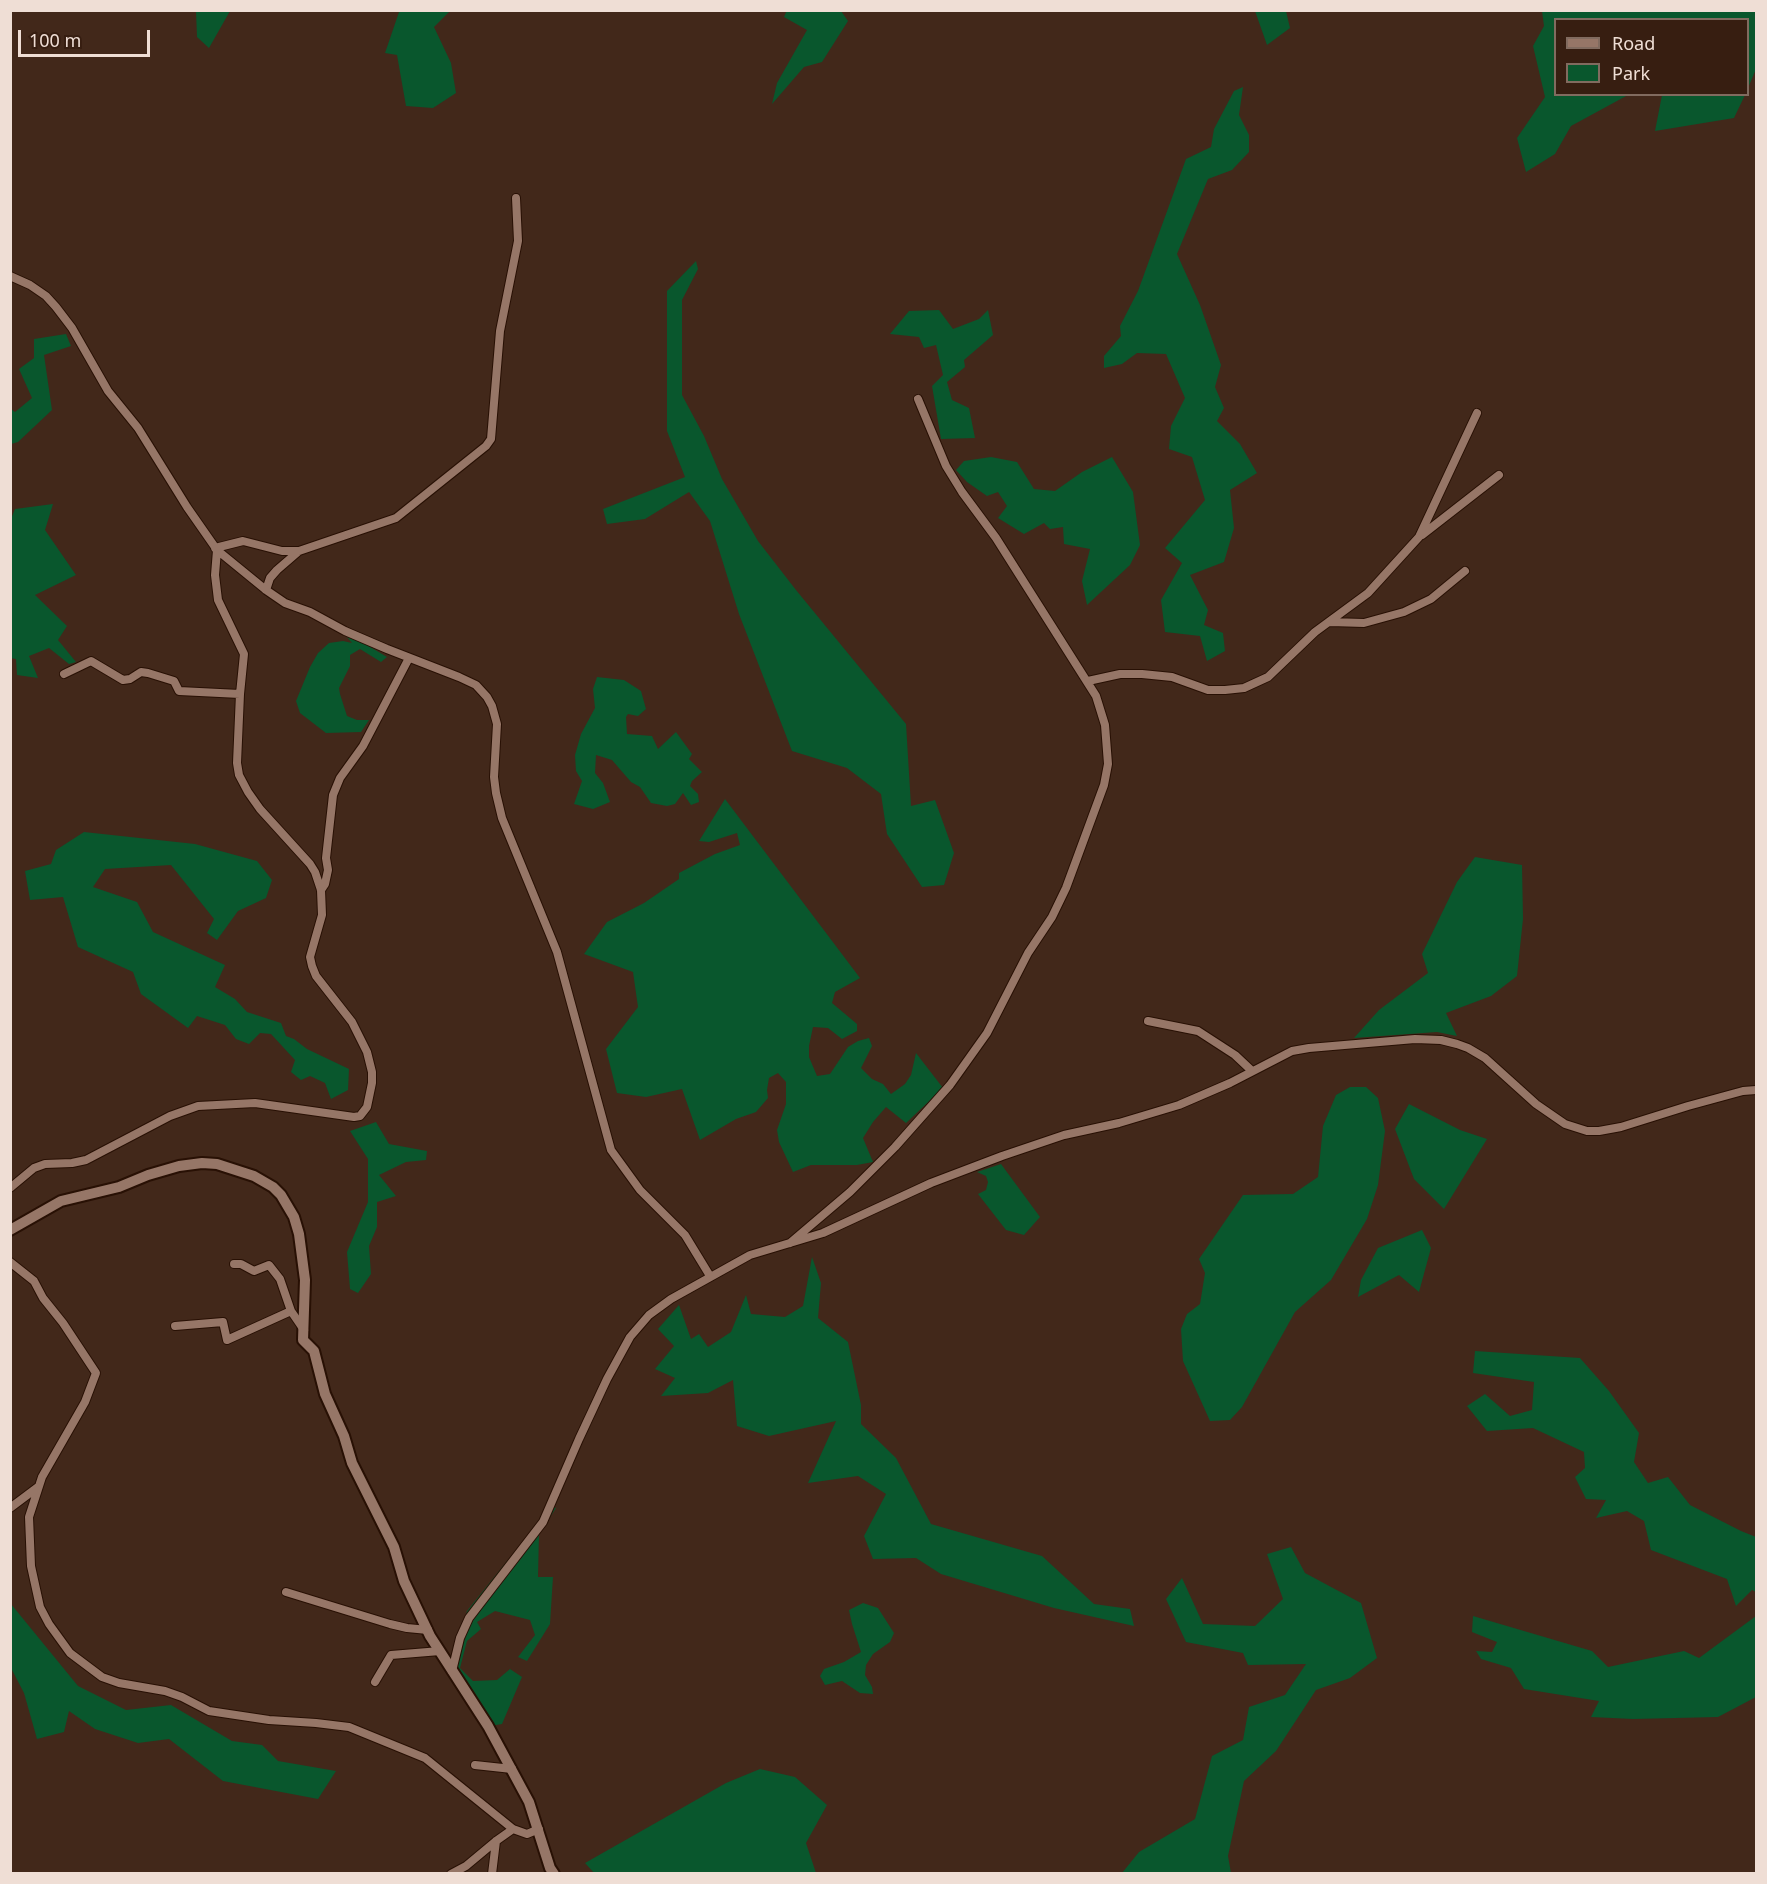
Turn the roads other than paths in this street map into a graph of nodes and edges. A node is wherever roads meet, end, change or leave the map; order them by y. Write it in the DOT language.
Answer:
graph roads {
  1 [pos="516,198"];
  2 [pos="10,276"];
  3 [pos="918,399"];
  4 [pos="1477,413"];
  5 [pos="1498,475"];
  6 [pos="1419,537"];
  7 [pos="216,549"];
  8 [pos="299,551"];
  9 [pos="1466,571"];
  10 [pos="266,590"];
  11 [pos="1330,622"];
  12 [pos="409,657"];
  13 [pos="64,674"];
  14 [pos="1088,681"];
  15 [pos="240,693"];
  16 [pos="321,891"];
  17 [pos="1148,1021"];
  18 [pos="1252,1071"];
  19 [pos="1756,1090"];
  20 [pos="10,1188"];
  21 [pos="10,1230"];
  22 [pos="789,1244"];
  23 [pos="10,1262"];
  24 [pos="234,1264"];
  25 [pos="710,1276"];
  26 [pos="291,1311"];
  27 [pos="175,1326"];
  28 [pos="304,1330"];
  29 [pos="38,1487"];
  30 [pos="10,1508"];
  31 [pos="286,1592"];
  32 [pos="428,1630"];
  33 [pos="440,1651"];
  34 [pos="452,1671"];
  35 [pos="375,1682"];
  36 [pos="475,1765"];
  37 [pos="512,1769"];
  38 [pos="513,1829"];
  39 [pos="539,1829"];
  40 [pos="496,1841"];
  41 [pos="451,1874"];
  42 [pos="492,1874"];
  43 [pos="554,1874"];
  1 -- 8 [label="street"];
  2 -- 7 [label="street"];
  3 -- 14 [label="street"];
  4 -- 6 [label="street"];
  5 -- 6 [label="street"];
  6 -- 11 [label="street"];
  7 -- 8 [label="street"];
  7 -- 10 [label="street"];
  7 -- 15 [label="street"];
  8 -- 10 [label="street"];
  9 -- 11 [label="street"];
  10 -- 12 [label="street"];
  11 -- 14 [label="street"];
  12 -- 16 [label="street"];
  12 -- 25 [label="street"];
  13 -- 15 [label="street"];
  14 -- 22 [label="street"];
  15 -- 16 [label="street"];
  16 -- 20 [label="street"];
  17 -- 18 [label="street"];
  18 -- 19 [label="street"];
  18 -- 22 [label="street"];
  21 -- 28 [label="street"];
  22 -- 25 [label="street"];
  23 -- 29 [label="street"];
  24 -- 26 [label="street"];
  25 -- 34 [label="street"];
  26 -- 27 [label="street"];
  26 -- 28 [label="street"];
  28 -- 32 [label="street"];
  29 -- 30 [label="street"];
  29 -- 38 [label="street"];
  31 -- 32 [label="street"];
  32 -- 33 [label="street"];
  33 -- 34 [label="street"];
  33 -- 35 [label="street"];
  34 -- 37 [label="street"];
  36 -- 37 [label="street"];
  37 -- 39 [label="street"];
  38 -- 39 [label="street"];
  38 -- 40 [label="street"];
  39 -- 43 [label="street"];
  40 -- 41 [label="street"];
  40 -- 42 [label="street"];
}
